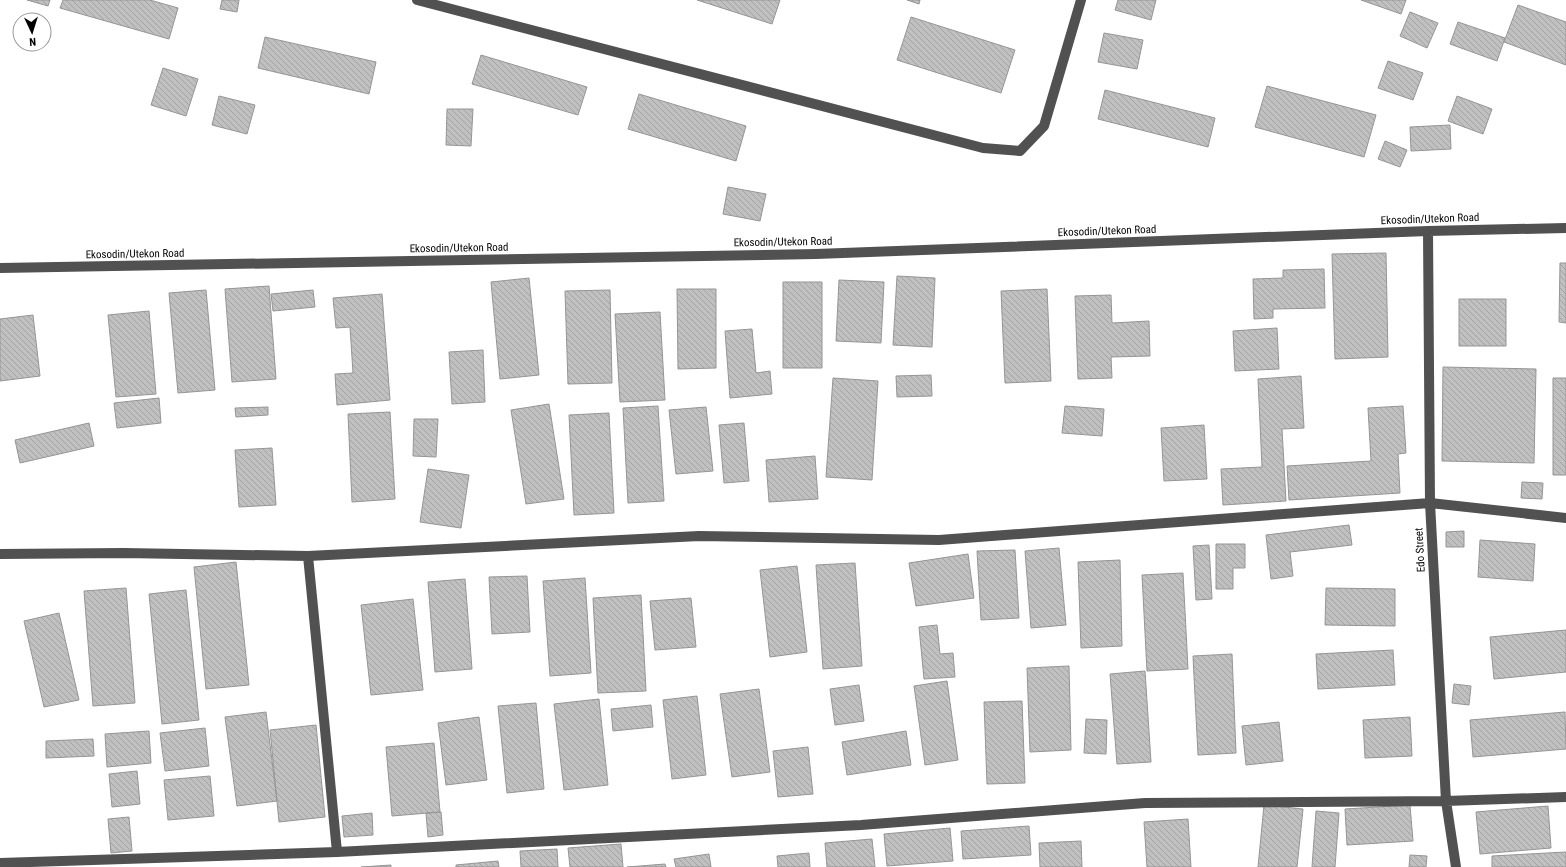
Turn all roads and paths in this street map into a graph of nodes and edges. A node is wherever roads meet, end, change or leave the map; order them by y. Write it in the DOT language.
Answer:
graph roads {
  1 [pos="417,0"];
  2 [pos="1081,0"];
  3 [pos="446,4"];
  4 [pos="1566,228"];
  5 [pos="1428,231"];
  6 [pos="0,268"];
  7 [pos="1430,503"];
  8 [pos="1566,518"];
  9 [pos="0,554"];
  10 [pos="308,556"];
  11 [pos="1566,797"];
  12 [pos="1446,801"];
  13 [pos="337,852"];
  14 [pos="0,863"];
  15 [pos="1456,867"];
  1 -- 3 [label="street"];
  2 -- 3 [label="street"];
  4 -- 5 [label="street, Ekosodin/Utekon Road"];
  5 -- 6 [label="street, Ekosodin/Utekon Road"];
  5 -- 7 [label="street, Edo Street"];
  7 -- 8 [label="street"];
  7 -- 10 [label="street"];
  7 -- 12 [label="street, Edo Street"];
  9 -- 10 [label="street"];
  10 -- 13 [label="street"];
  11 -- 12 [label="street"];
  12 -- 13 [label="street"];
  12 -- 15 [label="street, Edo Street"];
  13 -- 14 [label="street"];
}
